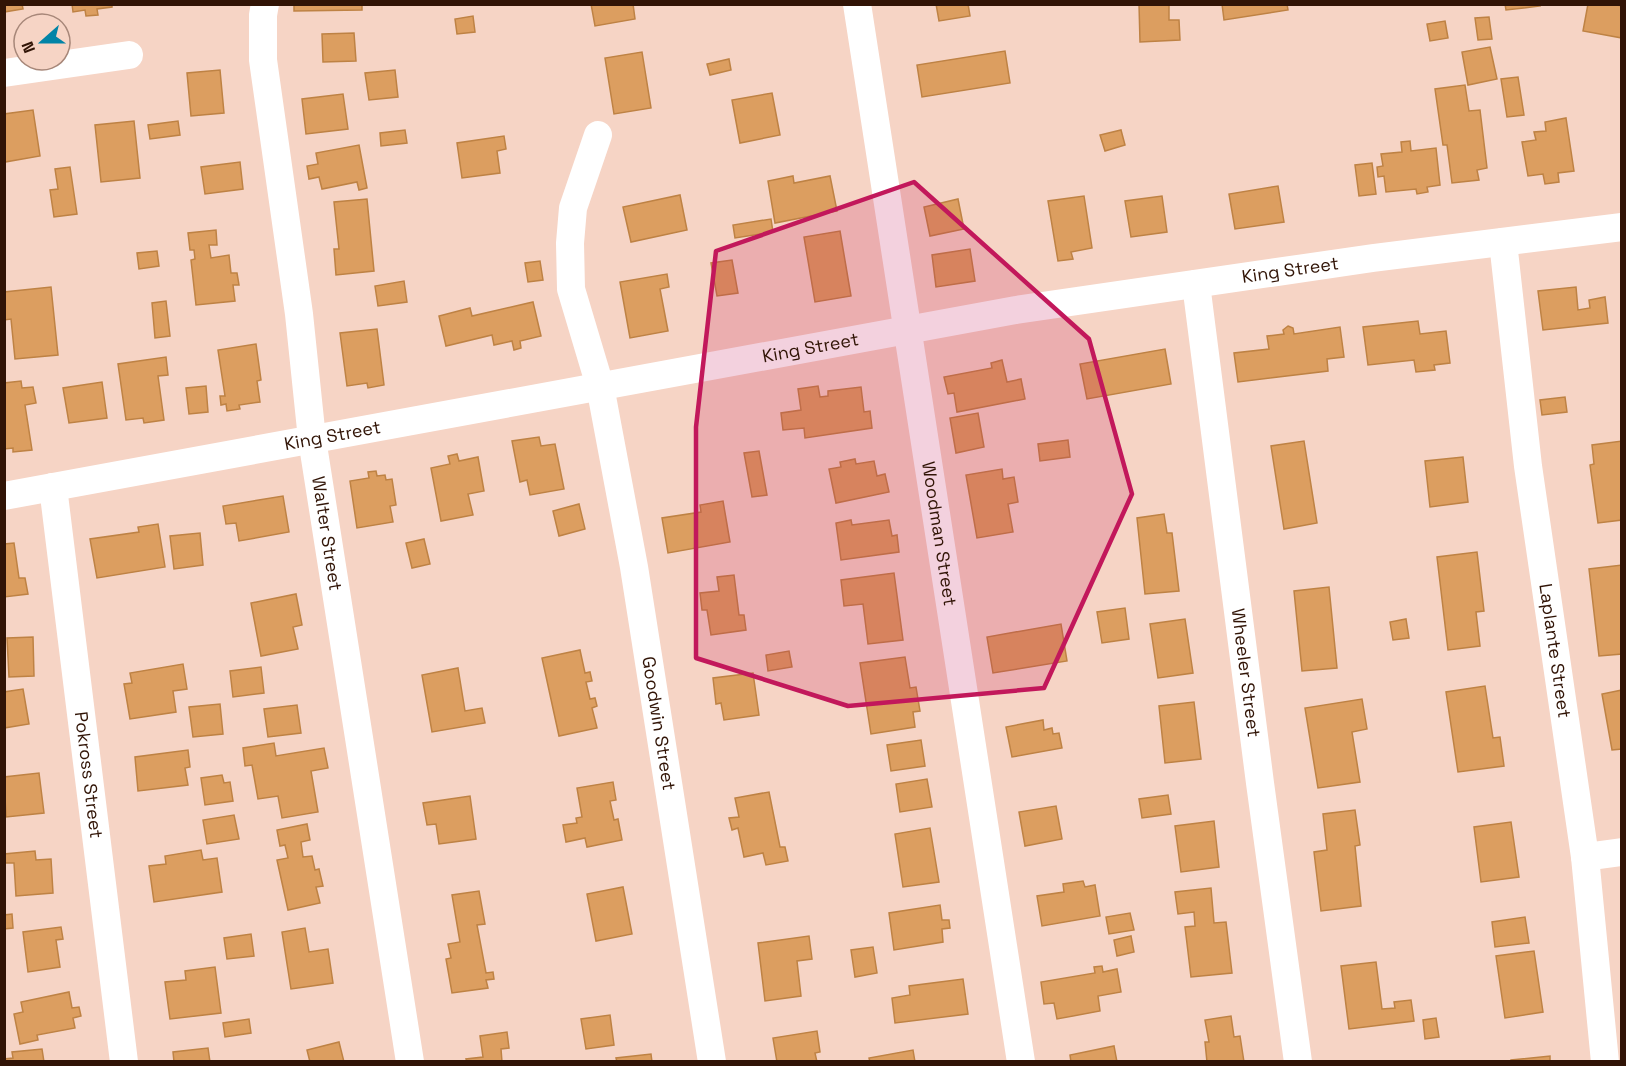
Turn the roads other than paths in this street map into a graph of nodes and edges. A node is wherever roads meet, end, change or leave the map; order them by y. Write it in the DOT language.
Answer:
graph roads {
  1 [pos="265,4"];
  2 [pos="857,4"];
  3 [pos="129,55"];
  4 [pos="4,73"];
  5 [pos="598,135"];
  6 [pos="1622,227"];
  7 [pos="1503,242"];
  8 [pos="1196,284"];
  9 [pos="908,330"];
  10 [pos="600,386"];
  11 [pos="312,439"];
  12 [pos="53,487"];
  13 [pos="4,496"];
  14 [pos="1622,852"];
  15 [pos="1585,857"];
  16 [pos="124,1062"];
  17 [pos="410,1062"];
  18 [pos="712,1062"];
  19 [pos="1021,1062"];
  20 [pos="1299,1062"];
  21 [pos="1605,1062"];
  1 -- 11 [label="street, Walter Street"];
  2 -- 9 [label="street, Woodman Street"];
  3 -- 4 [label="street"];
  5 -- 10 [label="street, Goodwin Street"];
  6 -- 7 [label="street, King Street"];
  7 -- 8 [label="street, King Street"];
  7 -- 15 [label="street, Laplante Street"];
  8 -- 9 [label="street, King Street"];
  8 -- 20 [label="street, Wheeler Street"];
  9 -- 10 [label="street, King Street"];
  9 -- 19 [label="street, Woodman Street"];
  10 -- 11 [label="street, King Street"];
  10 -- 18 [label="street, Goodwin Street"];
  11 -- 12 [label="street, King Street"];
  11 -- 17 [label="street, Walter Street"];
  12 -- 13 [label="street, King Street"];
  12 -- 16 [label="street, Pokross Street"];
  14 -- 15 [label="street"];
  15 -- 21 [label="street, Laplante Street"];
}
